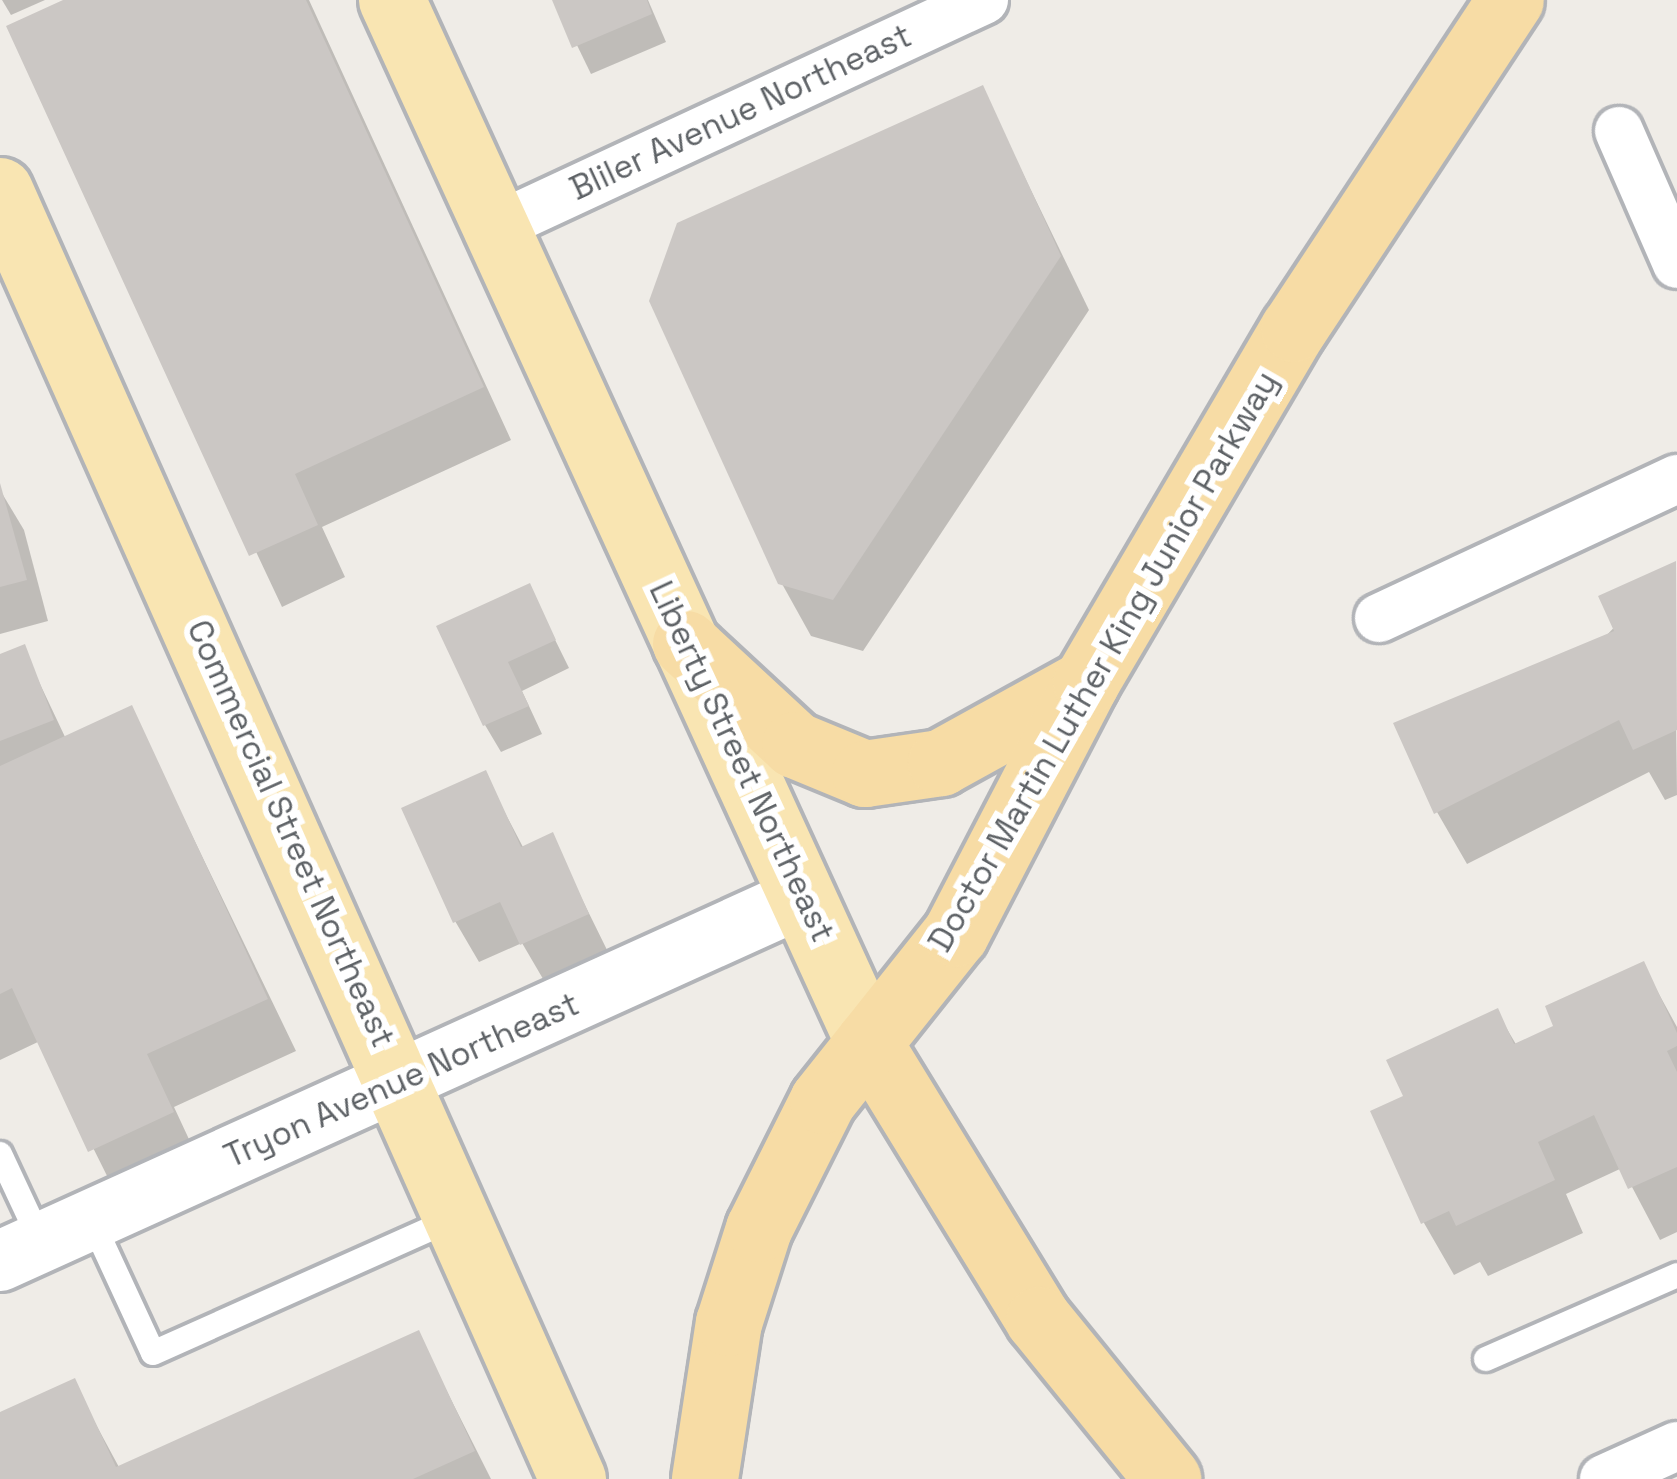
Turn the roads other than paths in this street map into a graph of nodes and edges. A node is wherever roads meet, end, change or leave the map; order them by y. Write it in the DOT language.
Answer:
graph roads {
  1 [pos="392,0"];
  2 [pos="984,0"];
  3 [pos="1511,0"];
  4 [pos="1619,131"];
  5 [pos="0,191"];
  6 [pos="498,226"];
  7 [pos="1677,264"];
  8 [pos="1677,478"];
  9 [pos="1378,618"];
  10 [pos="686,644"];
  11 [pos="1086,683"];
  12 [pos="803,897"];
  13 [pos="869,1043"];
  14 [pos="402,1082"];
  15 [pos="0,1154"];
  16 [pos="461,1215"];
  17 [pos="44,1241"];
  18 [pos="1677,1275"];
  19 [pos="1486,1359"];
  20 [pos="1677,1446"];
  21 [pos="573,1479"];
  22 [pos="705,1479"];
  23 [pos="1168,1479"];
  24 [pos="1604,1479"];
  1 -- 6 [label="main road, Liberty Street Northeast"];
  2 -- 6 [label="street, Bliler Avenue Northeast"];
  3 -- 11 [label="highway, Doctor Martin Luther King Junior Parkway"];
  4 -- 7 [label="street"];
  5 -- 14 [label="main road, Commercial Street Northeast"];
  6 -- 10 [label="main road, Liberty Street Northeast"];
  8 -- 9 [label="street"];
  10 -- 11 [label="highway"];
  10 -- 12 [label="main road, Liberty Street Northeast"];
  11 -- 13 [label="highway, Doctor Martin Luther King Junior Parkway"];
  12 -- 13 [label="main road, Liberty Street Northeast"];
  12 -- 14 [label="street, Tryon Avenue Northeast"];
  13 -- 22 [label="highway, Doctor Martin Luther King Junior Parkway"];
  13 -- 23 [label="highway, Liberty Street Northeast"];
  14 -- 16 [label="main road, Commercial Street Northeast"];
  14 -- 17 [label="street, Tryon Avenue Northeast"];
  15 -- 17 [label="lane"];
  16 -- 17 [label="lane"];
  16 -- 21 [label="main road, Commercial Street Northeast"];
  18 -- 19 [label="lane"];
  20 -- 24 [label="street"];
}
